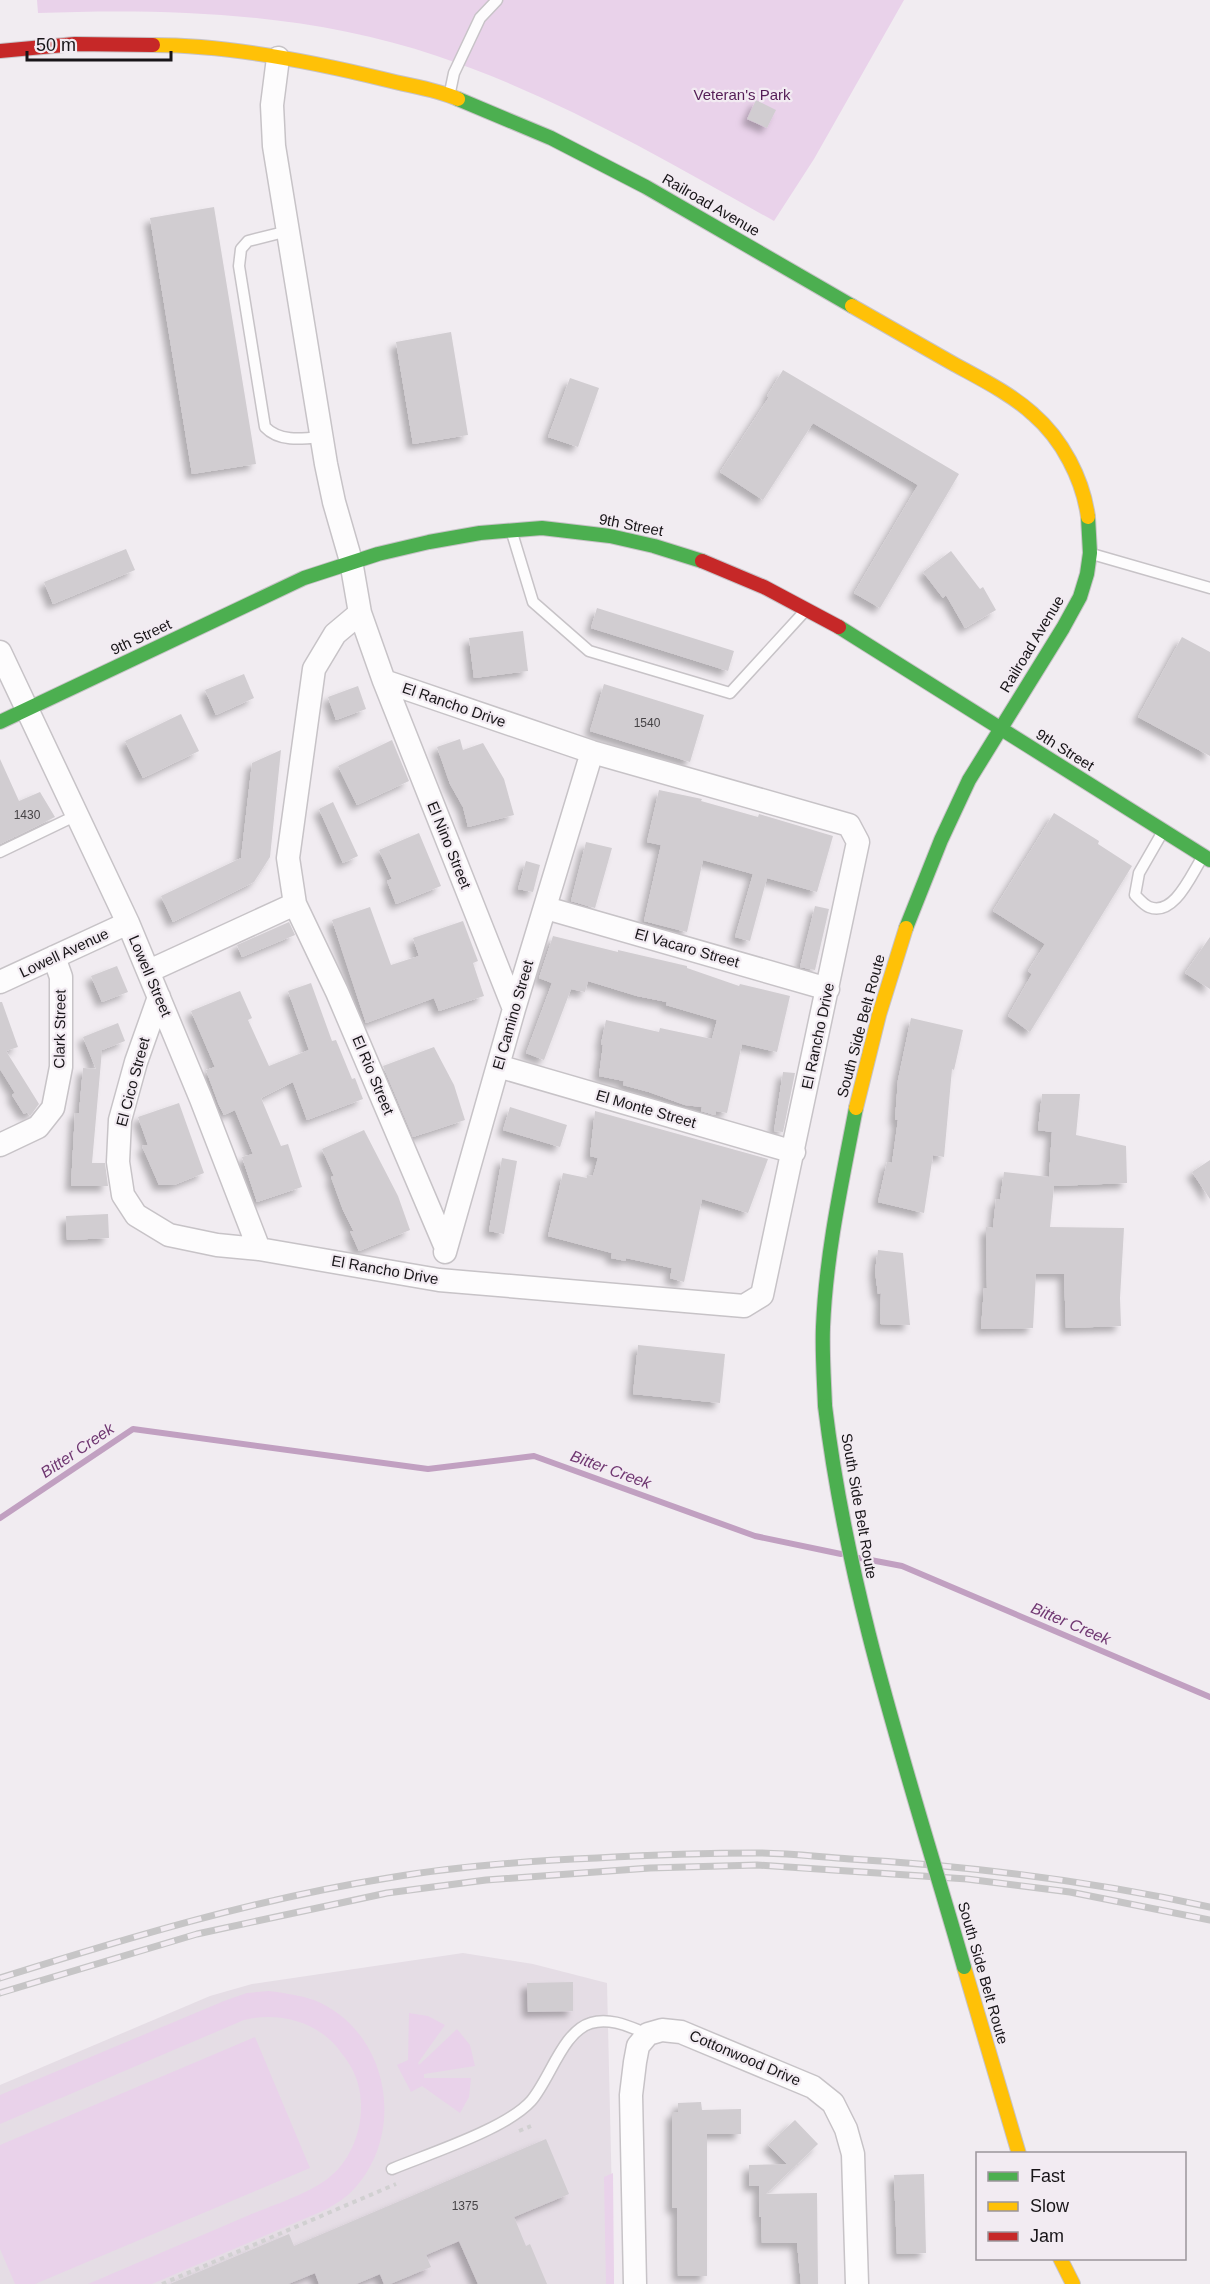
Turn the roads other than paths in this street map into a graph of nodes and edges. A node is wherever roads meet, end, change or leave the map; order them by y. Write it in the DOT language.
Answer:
graph roads {
  1 [pos="497,0"];
  2 [pos="0,51"];
  3 [pos="278,58"];
  4 [pos="449,95"];
  5 [pos="288,231"];
  6 [pos="321,437"];
  7 [pos="511,530"];
  8 [pos="1089,553"];
  9 [pos="351,561"];
  10 [pos="1210,588"];
  11 [pos="807,609"];
  12 [pos="360,613"];
  13 [pos="0,652"];
  14 [pos="384,681"];
  15 [pos="27,709"];
  16 [pos="0,722"];
  17 [pos="1000,729"];
  18 [pos="592,752"];
  19 [pos="77,815"];
  20 [pos="1164,830"];
  21 [pos="0,852"];
  22 [pos="1207,858"];
  23 [pos="296,904"];
  24 [pos="546,908"];
  25 [pos="128,923"];
  26 [pos="54,957"];
  27 [pos="148,971"];
  28 [pos="0,982"];
  29 [pos="828,989"];
  30 [pos="159,997"];
  31 [pos="514,1009"];
  32 [pos="498,1066"];
  33 [pos="0,1145"];
  34 [pos="794,1152"];
  35 [pos="446,1248"];
  36 [pos="259,1249"];
  37 [pos="439,1280"];
  38 [pos="648,2034"];
  39 [pos="1018,2152"];
  40 [pos="392,2169"];
  41 [pos="1061,2260"];
  42 [pos="634,2284"];
  43 [pos="857,2284"];
  44 [pos="1073,2284"];
  1 -- 4 [label="lane"];
  2 -- 3 [label="main road, Railroad Avenue"];
  3 -- 4 [label="main road, Railroad Avenue"];
  3 -- 5 [label="street, El Rancho Drive"];
  4 -- 8 [label="main road, Railroad Avenue"];
  5 -- 6 [label="street, El Rancho Drive"];
  5 -- 6 [label="lane"];
  6 -- 9 [label="street, El Rancho Drive"];
  7 -- 9 [label="main road, 9th Street"];
  7 -- 11 [label="main road, 9th Street"];
  7 -- 11 [label="lane"];
  8 -- 10 [label="lane"];
  8 -- 17 [label="main road, Railroad Avenue"];
  9 -- 12 [label="street, El Rancho Drive"];
  9 -- 15 [label="main road, 9th Street"];
  11 -- 17 [label="main road, 9th Street"];
  12 -- 14 [label="street, El Rancho Drive"];
  12 -- 23 [label="street, El Rio Street"];
  13 -- 15 [label="street, Lowell Street"];
  14 -- 18 [label="street, El Rancho Drive"];
  14 -- 31 [label="street, El Nino Street"];
  15 -- 16 [label="main road, 9th Street"];
  15 -- 19 [label="street, Lowell Street"];
  17 -- 20 [label="main road, 9th Street"];
  17 -- 39 [label="main road, South Side Belt Route, bridge"];
  18 -- 24 [label="street, El Camino Street"];
  18 -- 29 [label="street, El Rancho Drive"];
  19 -- 21 [label="lane"];
  19 -- 25 [label="street, Lowell Street"];
  20 -- 22 [label="main road, 9th Street"];
  20 -- 22 [label="lane"];
  23 -- 27 [label="street"];
  23 -- 35 [label="street, El Rio Street"];
  24 -- 29 [label="street, El Vacaro Street"];
  24 -- 31 [label="street, El Camino Street"];
  25 -- 26 [label="street, Lowell Avenue"];
  25 -- 27 [label="street, Lowell Street"];
  26 -- 28 [label="street, Lowell Avenue"];
  26 -- 33 [label="street, Clark Street"];
  27 -- 30 [label="street, Lowell Street"];
  29 -- 34 [label="street, El Rancho Drive"];
  30 -- 36 [label="street, Lowell Street"];
  30 -- 36 [label="street, El Cico Street"];
  31 -- 32 [label="street, El Camino Street"];
  32 -- 34 [label="street, El Monte Street"];
  32 -- 35 [label="street, El Camino Street"];
  34 -- 37 [label="street, El Rancho Drive"];
  35 -- 37 [label="street, El Camino Street"];
  36 -- 37 [label="street, El Rancho Drive"];
  38 -- 40 [label="lane"];
  38 -- 42 [label="street"];
  38 -- 43 [label="street, Cottonwood Drive"];
  41 -- 44 [label="main road"];
}
